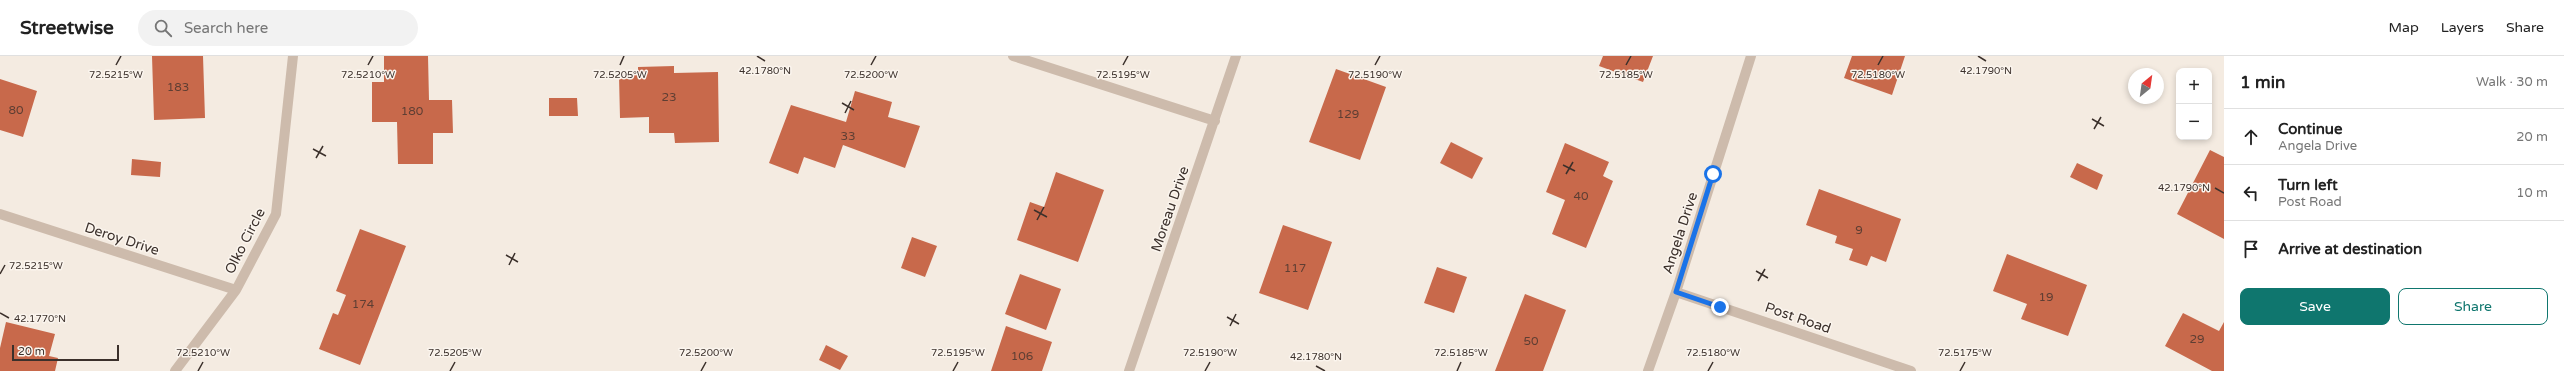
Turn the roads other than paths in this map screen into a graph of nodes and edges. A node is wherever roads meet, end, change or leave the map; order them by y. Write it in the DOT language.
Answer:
graph roads {
  1 [pos="293,56"];
  2 [pos="1013,56"];
  3 [pos="1236,56"];
  4 [pos="1750,56"];
  5 [pos="1215,121"];
  6 [pos="0,214"];
  7 [pos="236,290"];
  8 [pos="1676,292"];
  9 [pos="175,371"];
  10 [pos="1129,371"];
  11 [pos="1648,371"];
  12 [pos="1911,371"];
  1 -- 7 [label="street, Olko Circle"];
  2 -- 5 [label="street"];
  3 -- 5 [label="street, Moreau Drive"];
  4 -- 8 [label="street, Angela Drive"];
  5 -- 10 [label="street, Moreau Drive"];
  6 -- 7 [label="street, Deroy Drive"];
  7 -- 9 [label="street, Olko Circle"];
  8 -- 11 [label="street, Angela Drive"];
  8 -- 12 [label="street, Post Road"];
}
